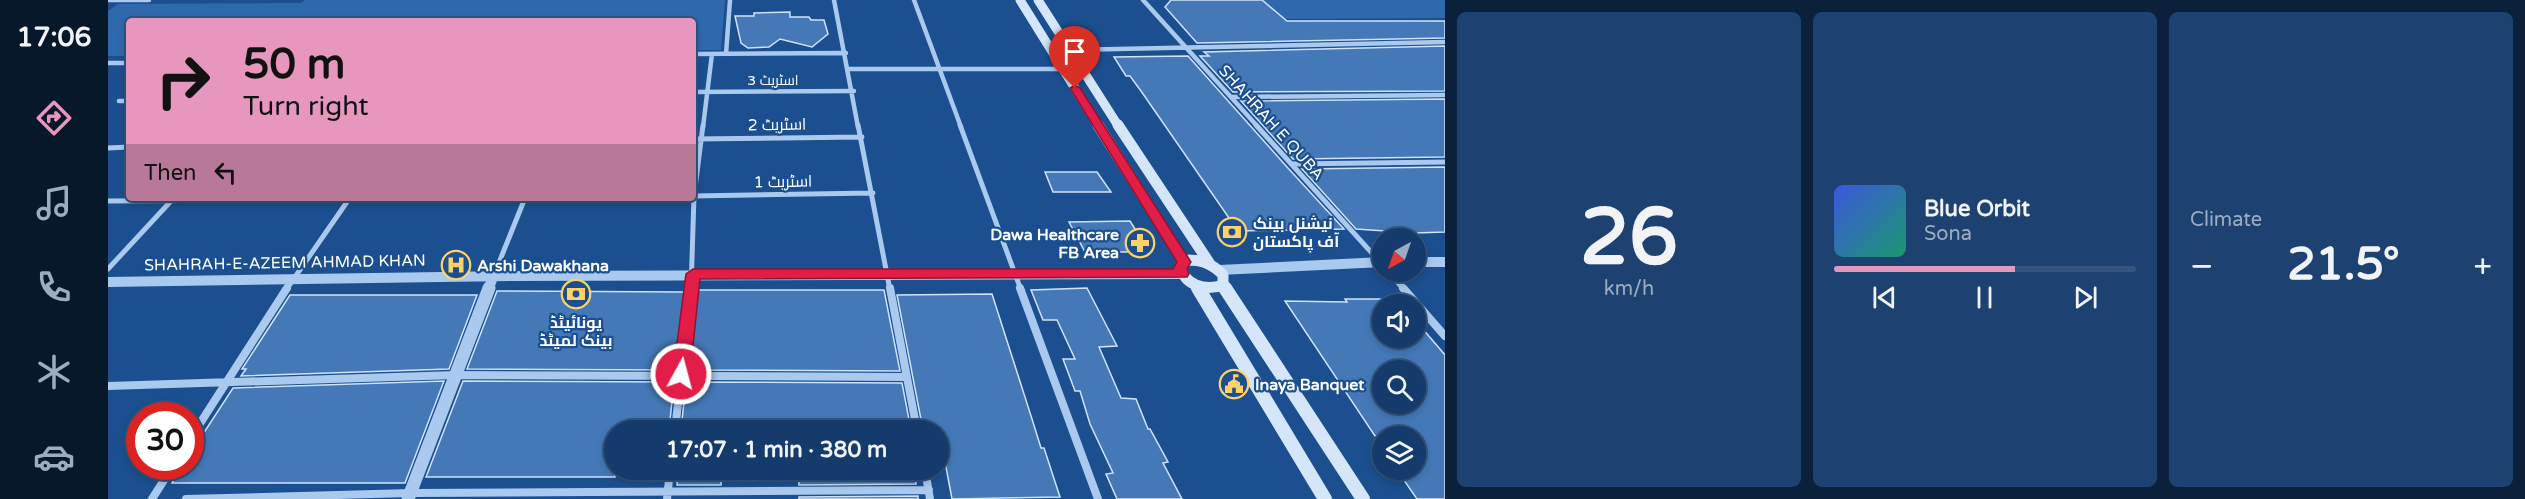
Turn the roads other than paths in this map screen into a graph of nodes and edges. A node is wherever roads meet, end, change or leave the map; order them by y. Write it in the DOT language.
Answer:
graph roads {
  1 [pos="108,0"];
  2 [pos="149,0"];
  3 [pos="730,0"];
  4 [pos="834,0"];
  5 [pos="914,0"];
  6 [pos="1020,0"];
  7 [pos="1038,0"];
  8 [pos="1143,0"];
  9 [pos="1445,42"];
  10 [pos="1184,46"];
  11 [pos="1070,50"];
  12 [pos="846,53"];
  13 [pos="696,54"];
  14 [pos="712,54"];
  15 [pos="726,54"];
  16 [pos="108,63"];
  17 [pos="126,63"];
  18 [pos="941,68"];
  19 [pos="849,69"];
  20 [pos="1062,69"];
  21 [pos="854,91"];
  22 [pos="696,92"];
  23 [pos="708,92"];
  24 [pos="1445,95"];
  25 [pos="1231,97"];
  26 [pos="118,101"];
  27 [pos="126,101"];
  28 [pos="862,136"];
  29 [pos="696,138"];
  30 [pos="702,138"];
  31 [pos="126,147"];
  32 [pos="108,148"];
  33 [pos="1445,162"];
  34 [pos="1292,164"];
  35 [pos="696,177"];
  36 [pos="873,193"];
  37 [pos="696,196"];
  38 [pos="126,200"];
  39 [pos="108,201"];
  40 [pos="170,201"];
  41 [pos="348,201"];
  42 [pos="524,201"];
  43 [pos="693,201"];
  44 [pos="1372,252"];
  45 [pos="1426,262"];
  46 [pos="1445,262"];
  47 [pos="1372,263"];
  48 [pos="1215,267"];
  49 [pos="1183,268"];
  50 [pos="108,269"];
  51 [pos="887,272"];
  52 [pos="693,274"];
  53 [pos="1016,274"];
  54 [pos="494,275"];
  55 [pos="294,278"];
  56 [pos="108,282"];
  57 [pos="1398,282"];
  58 [pos="1196,285"];
  59 [pos="1223,285"];
  60 [pos="1445,336"];
  61 [pos="681,374"];
  62 [pos="456,375"];
  63 [pos="907,377"];
  64 [pos="227,382"];
  65 [pos="108,386"];
  66 [pos="204,417"];
  67 [pos="676,420"];
  68 [pos="915,420"];
  69 [pos="164,480"];
  70 [pos="669,480"];
  71 [pos="926,480"];
  72 [pos="928,490"];
  73 [pos="410,496"];
  74 [pos="667,496"];
  75 [pos="152,499"];
  76 [pos="186,499"];
  77 [pos="930,499"];
  78 [pos="1098,499"];
  79 [pos="1325,499"];
  80 [pos="1363,499"];
  1 -- 2 [label="street"];
  3 -- 15 [label="street"];
  4 -- 12 [label="street"];
  5 -- 18 [label="street"];
  6 -- 20 [label="main road"];
  7 -- 11 [label="main road"];
  8 -- 10 [label="street, SHAHRAH E QUBA"];
  9 -- 10 [label="street"];
  10 -- 11 [label="street"];
  10 -- 25 [label="street, SHAHRAH E QUBA"];
  11 -- 48 [label="main road"];
  12 -- 15 [label="street"];
  12 -- 19 [label="street"];
  13 -- 14 [label="street"];
  14 -- 15 [label="street"];
  14 -- 23 [label="street"];
  16 -- 17 [label="street"];
  18 -- 19 [label="street"];
  18 -- 20 [label="street"];
  18 -- 53 [label="street"];
  19 -- 21 [label="street"];
  20 -- 49 [label="main road"];
  21 -- 23 [label="street, اسٹریٹ 3"];
  21 -- 28 [label="street"];
  22 -- 23 [label="street, اسٹریٹ 3"];
  23 -- 30 [label="street"];
  24 -- 25 [label="street"];
  25 -- 34 [label="street, SHAHRAH E QUBA"];
  26 -- 27 [label="street"];
  28 -- 30 [label="street, اسٹریٹ 2"];
  28 -- 36 [label="street"];
  29 -- 30 [label="street, اسٹریٹ 2"];
  30 -- 35 [label="street"];
  31 -- 32 [label="street"];
  33 -- 34 [label="street"];
  34 -- 44 [label="street, SHAHRAH E QUBA"];
  36 -- 37 [label="street, اسٹریٹ 1"];
  36 -- 51 [label="street"];
  38 -- 39 [label="street"];
  40 -- 50 [label="street"];
  41 -- 55 [label="street"];
  42 -- 54 [label="street"];
  43 -- 52 [label="street"];
  45 -- 46 [label="street"];
  47 -- 48 [label="street"];
  48 -- 49 [label="main road"];
  48 -- 59 [label="main road"];
  49 -- 53 [label="street, SHAHRAH-E-AZEEM AHMAD KHAN"];
  49 -- 58 [label="main road"];
  51 -- 52 [label="street, SHAHRAH-E-AZEEM AHMAD KHAN"];
  51 -- 53 [label="street, SHAHRAH-E-AZEEM AHMAD KHAN"];
  51 -- 63 [label="street"];
  52 -- 54 [label="street, SHAHRAH-E-AZEEM AHMAD KHAN"];
  52 -- 61 [label="street"];
  53 -- 78 [label="street"];
  54 -- 55 [label="street, SHAHRAH-E-AZEEM AHMAD KHAN"];
  54 -- 62 [label="street"];
  55 -- 56 [label="street, SHAHRAH-E-AZEEM AHMAD KHAN"];
  55 -- 64 [label="street"];
  57 -- 60 [label="street"];
  58 -- 59 [label="main road"];
  58 -- 79 [label="main road"];
  59 -- 80 [label="main road"];
  61 -- 62 [label="street"];
  61 -- 63 [label="street"];
  61 -- 67 [label="street"];
  62 -- 64 [label="street"];
  62 -- 73 [label="street"];
  63 -- 68 [label="street"];
  64 -- 65 [label="street"];
  64 -- 66 [label="street"];
  69 -- 75 [label="street"];
  70 -- 74 [label="street"];
  71 -- 72 [label="street"];
  72 -- 74 [label="street"];
  72 -- 77 [label="street"];
  73 -- 74 [label="street"];
  73 -- 76 [label="street"];
}
